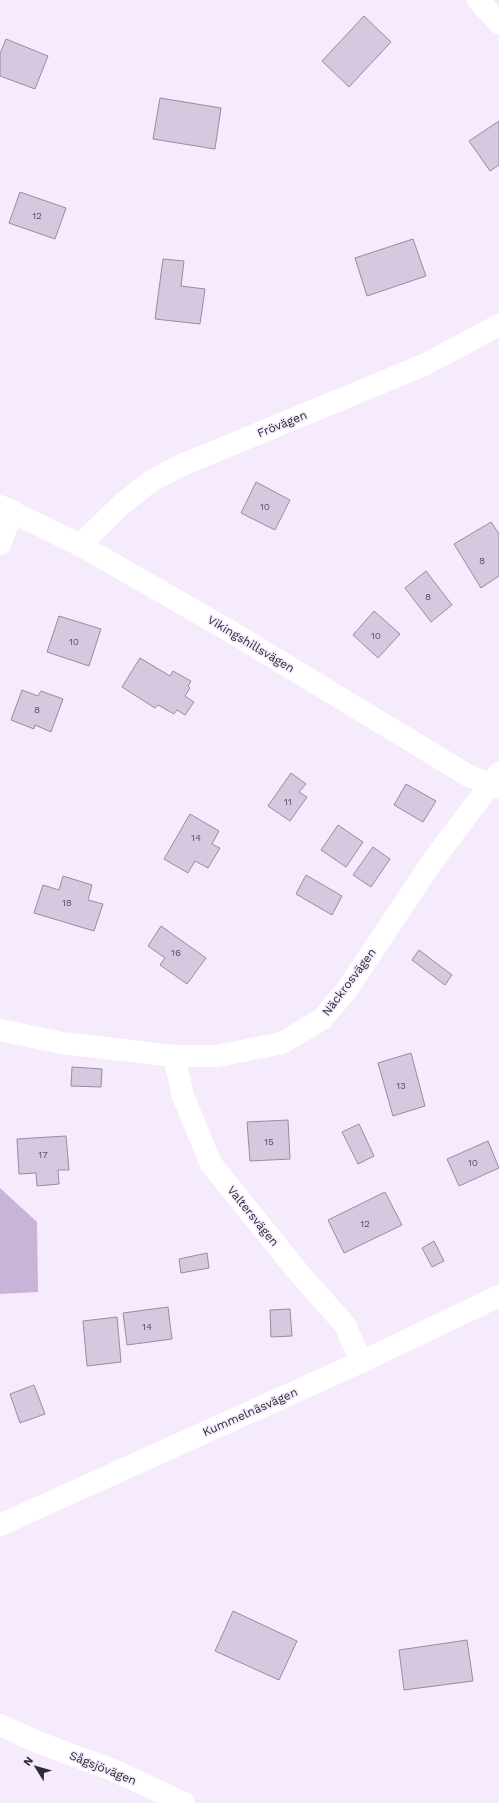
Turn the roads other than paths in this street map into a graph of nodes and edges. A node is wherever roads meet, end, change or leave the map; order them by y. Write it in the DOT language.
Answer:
graph roads {
  1 [pos="478,0"];
  2 [pos="499,24"];
  3 [pos="499,325"];
  4 [pos="6,509"];
  5 [pos="0,544"];
  6 [pos="80,545"];
  7 [pos="496,782"];
  8 [pos="0,1030"];
  9 [pos="174,1056"];
  10 [pos="499,1296"];
  11 [pos="361,1362"];
  12 [pos="0,1525"];
  13 [pos="0,1725"];
  14 [pos="184,1803"];
  1 -- 2 [label="street"];
  3 -- 6 [label="street, Frövägen"];
  4 -- 5 [label="street"];
  4 -- 6 [label="street, Vikingshillsvägen"];
  6 -- 7 [label="street, Vikingshillsvägen"];
  7 -- 9 [label="street, Näckrosvägen"];
  8 -- 9 [label="street, Näckrosvägen"];
  9 -- 11 [label="street, Valtersvägen"];
  10 -- 11 [label="street, Kummelnäsvägen"];
  11 -- 12 [label="street, Kummelnäsvägen"];
  13 -- 14 [label="street, Sågsjövägen"];
}
